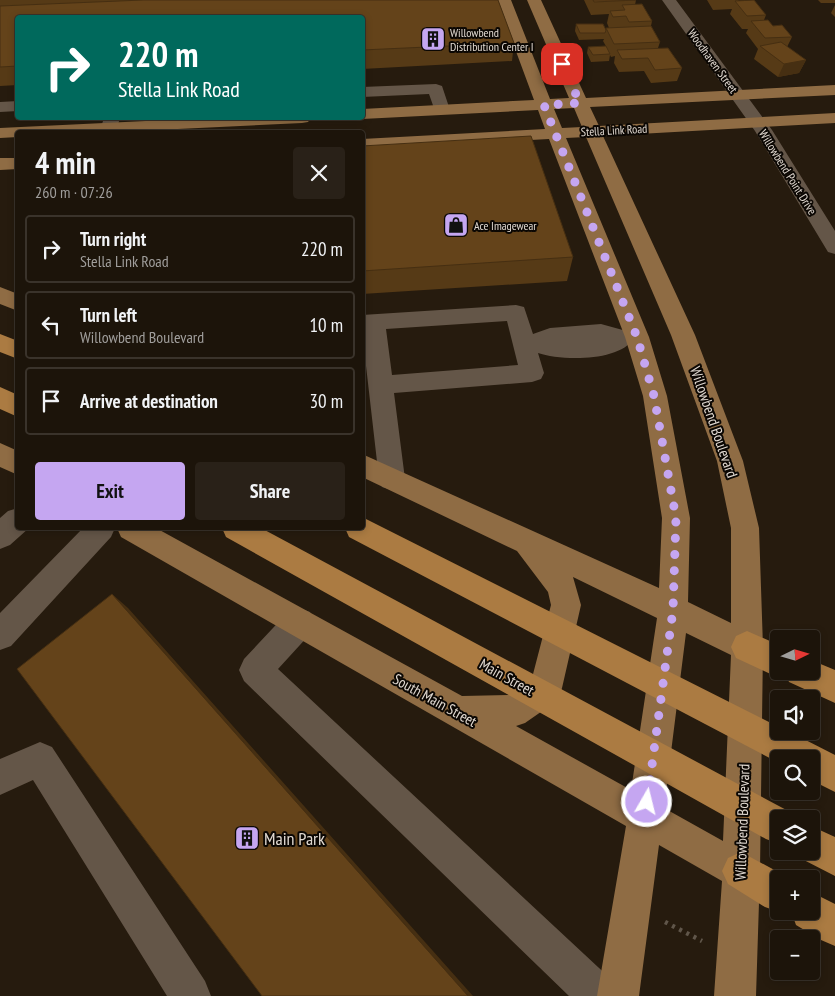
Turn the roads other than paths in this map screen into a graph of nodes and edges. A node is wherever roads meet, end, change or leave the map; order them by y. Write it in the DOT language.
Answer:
graph roads {
  1 [pos="504,0"];
  2 [pos="534,0"];
  3 [pos="669,0"];
  4 [pos="835,90"];
  5 [pos="365,92"];
  6 [pos="738,95"];
  7 [pos="580,103"];
  8 [pos="544,105"];
  9 [pos="15,106"];
  10 [pos="0,107"];
  11 [pos="442,110"];
  12 [pos="365,114"];
  13 [pos="835,118"];
  14 [pos="246,120"];
  15 [pos="757,122"];
  16 [pos="110,126"];
  17 [pos="47,130"];
  18 [pos="593,131"];
  19 [pos="15,132"];
  20 [pos="0,133"];
  21 [pos="555,133"];
  22 [pos="365,144"];
  23 [pos="15,163"];
  24 [pos="0,164"];
  25 [pos="835,247"];
  26 [pos="0,295"];
  27 [pos="15,302"];
  28 [pos="368,323"];
  29 [pos="653,336"];
  30 [pos="0,342"];
  31 [pos="530,343"];
  32 [pos="15,350"];
  33 [pos="375,396"];
  34 [pos="0,398"];
  35 [pos="15,406"];
  36 [pos="0,454"];
  37 [pos="15,462"];
  38 [pos="365,466"];
  39 [pos="392,479"];
  40 [pos="0,510"];
  41 [pos="15,519"];
  42 [pos="15,522"];
  43 [pos="99,530"];
  44 [pos="135,530"];
  45 [pos="240,530"];
  46 [pos="363,530"];
  47 [pos="0,536"];
  48 [pos="525,541"];
  49 [pos="673,610"];
  50 [pos="299,623"];
  51 [pos="0,635"];
  52 [pos="747,647"];
  53 [pos="770,658"];
  54 [pos="820,680"];
  55 [pos="835,687"];
  56 [pos="458,713"];
  57 [pos="789,750"];
  58 [pos="820,766"];
  59 [pos="835,774"];
  60 [pos="0,777"];
  61 [pos="645,819"];
  62 [pos="770,821"];
  63 [pos="820,849"];
  64 [pos="835,857"];
  65 [pos="741,871"];
  66 [pos="770,888"];
  67 [pos="820,917"];
  68 [pos="835,926"];
  69 [pos="190,996"];
  70 [pos="598,996"];
  71 [pos="618,996"];
  72 [pos="735,996"];
  1 -- 8 [label="main road, Willowbend Boulevard"];
  2 -- 7 [label="main road, Willowbend Boulevard"];
  3 -- 6 [label="street, Woodhaven Street"];
  4 -- 6 [label="main road, Stella Link Road"];
  5 -- 11 [label="street"];
  6 -- 7 [label="main road, Stella Link Road"];
  6 -- 15 [label="street, Woodhaven Street"];
  7 -- 8 [label="main road, Stella Link Road"];
  7 -- 18 [label="main road, Willowbend Boulevard"];
  8 -- 11 [label="main road, Stella Link Road"];
  8 -- 21 [label="main road, Willowbend Boulevard"];
  9 -- 10 [label="street"];
  11 -- 12 [label="main road, Stella Link Road"];
  13 -- 15 [label="main road, Stella Link Road"];
  14 -- 16 [label="main road"];
  15 -- 18 [label="main road, Stella Link Road"];
  15 -- 25 [label="street, Willowbend Point Drive"];
  16 -- 17 [label="main road"];
  18 -- 21 [label="main road, Stella Link Road"];
  18 -- 29 [label="main road, Willowbend Boulevard"];
  19 -- 20 [label="main road"];
  21 -- 22 [label="main road, Stella Link Road"];
  21 -- 29 [label="main road, Willowbend Boulevard"];
  23 -- 24 [label="main road"];
  26 -- 27 [label="main road"];
  28 -- 31 [label="street"];
  28 -- 33 [label="street"];
  29 -- 31 [label="street"];
  29 -- 49 [label="main road, Willowbend Boulevard"];
  29 -- 52 [label="main road, Willowbend Boulevard"];
  30 -- 32 [label="highway"];
  31 -- 33 [label="street"];
  33 -- 39 [label="street"];
  34 -- 35 [label="highway"];
  36 -- 37 [label="main road"];
  38 -- 39 [label="main road"];
  39 -- 48 [label="main road"];
  40 -- 41 [label="street"];
  42 -- 47 [label="street"];
  43 -- 51 [label="street"];
  44 -- 50 [label="main road, South Main Street"];
  45 -- 62 [label="highway, Main Street"];
  46 -- 57 [label="highway"];
  48 -- 49 [label="main road"];
  48 -- 56 [label="main road"];
  49 -- 52 [label="main road"];
  49 -- 61 [label="main road, Willowbend Boulevard"];
  50 -- 56 [label="main road, South Main Street"];
  50 -- 70 [label="street"];
  52 -- 53 [label="highway"];
  52 -- 65 [label="main road, Willowbend Boulevard"];
  54 -- 55 [label="highway"];
  56 -- 61 [label="main road, South Main Street"];
  58 -- 59 [label="highway"];
  60 -- 69 [label="street"];
  61 -- 65 [label="main road, South Main Street"];
  61 -- 71 [label="main road, Willowbend Boulevard"];
  63 -- 64 [label="highway"];
  65 -- 66 [label="highway"];
  65 -- 72 [label="main road, Willowbend Boulevard"];
  67 -- 68 [label="highway"];
}
